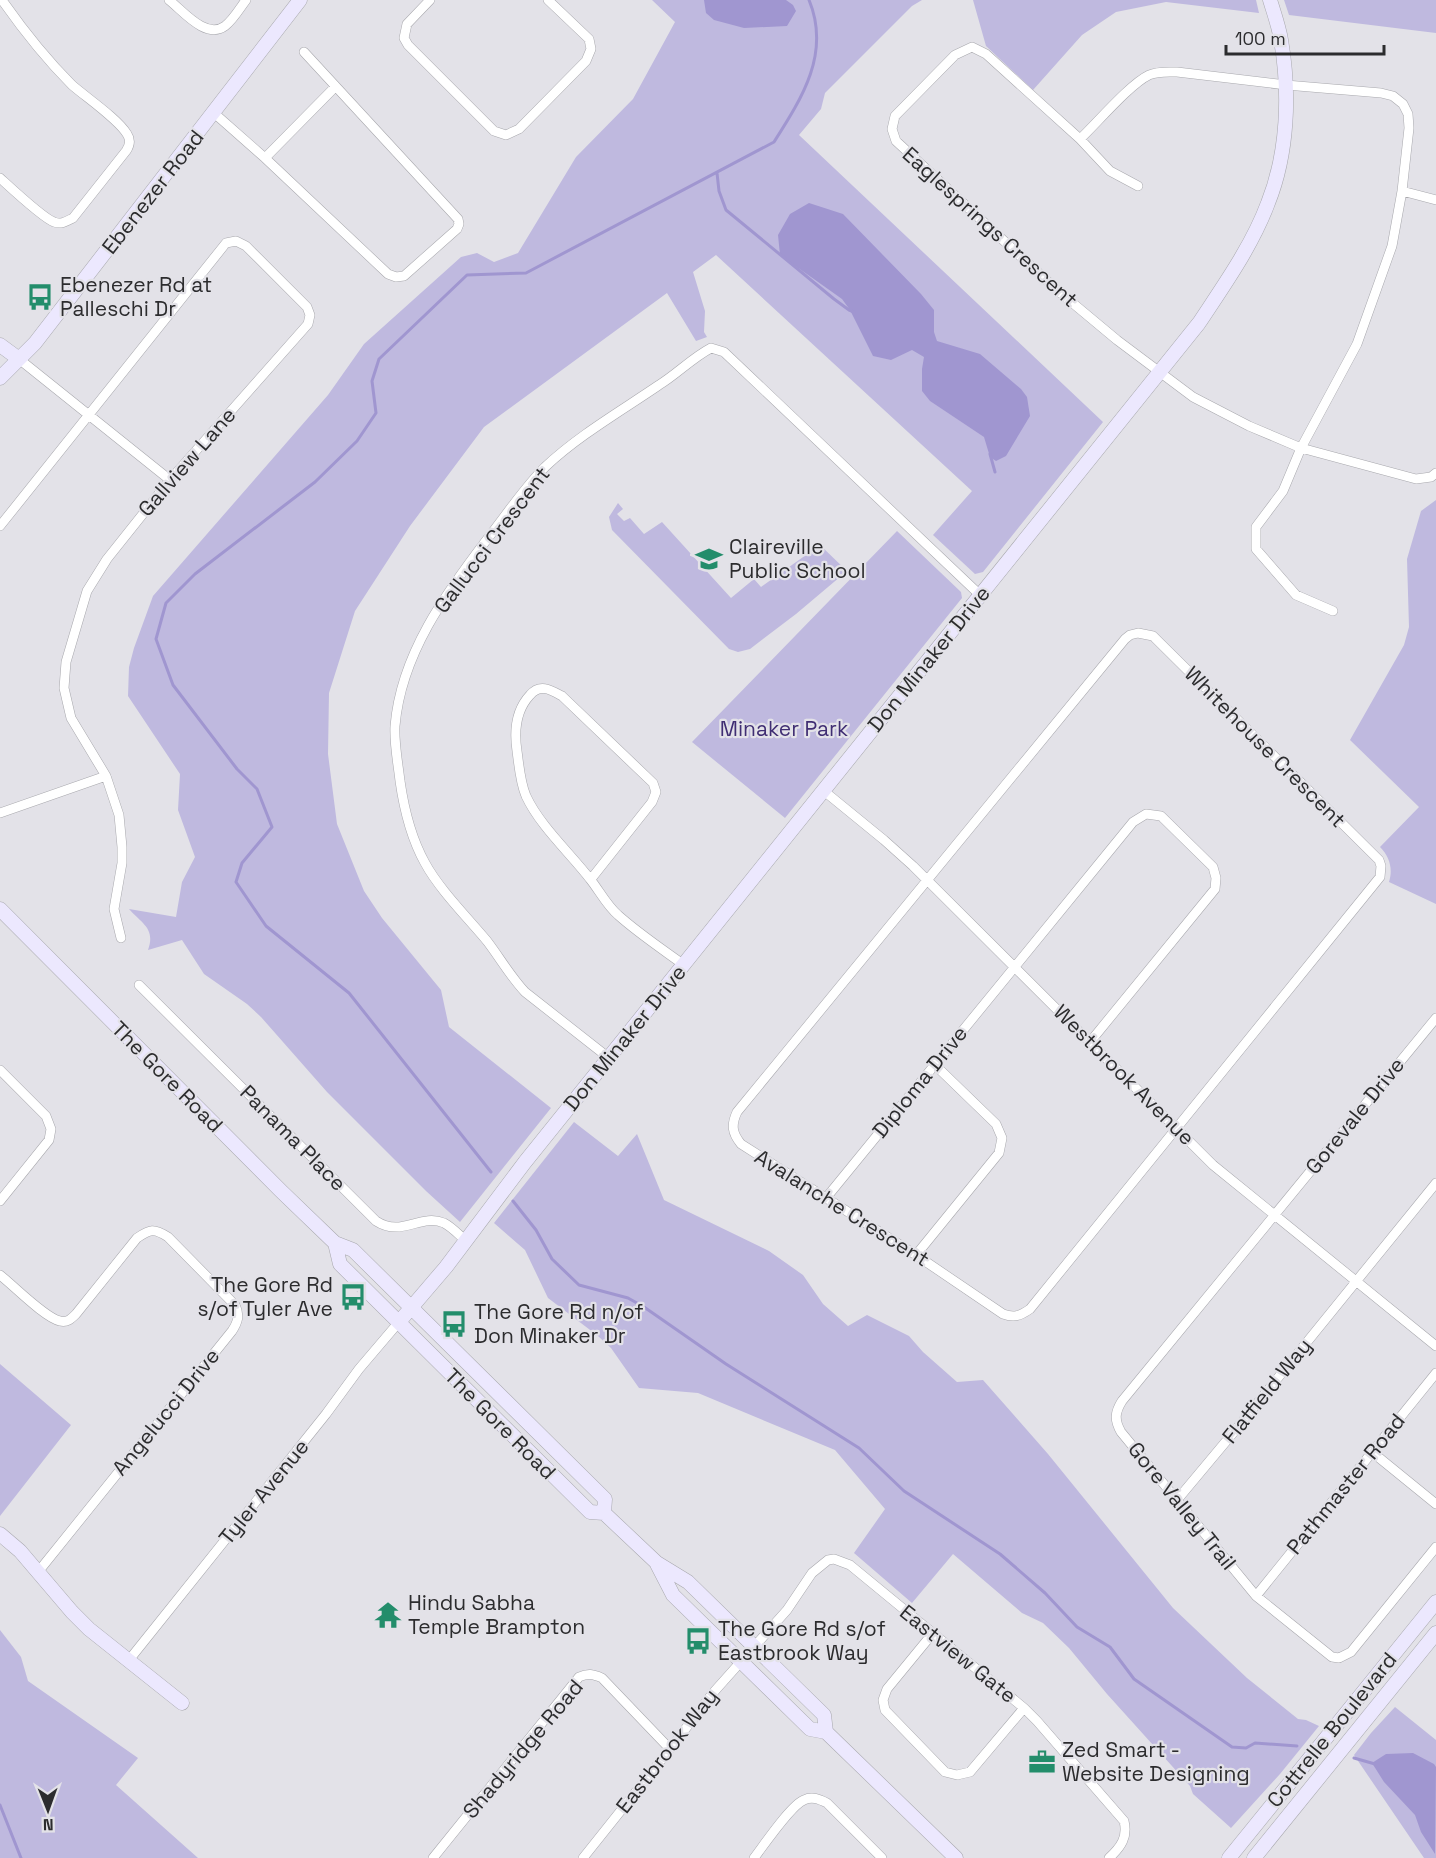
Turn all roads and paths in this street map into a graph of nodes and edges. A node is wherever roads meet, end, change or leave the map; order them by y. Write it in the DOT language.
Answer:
graph roads {
  1 [pos="2,0"];
  2 [pos="169,0"];
  3 [pos="246,0"];
  4 [pos="300,0"];
  5 [pos="430,0"];
  6 [pos="548,0"];
  7 [pos="1270,0"];
  8 [pos="304,52"];
  9 [pos="1287,86"];
  10 [pos="335,87"];
  11 [pos="214,113"];
  12 [pos="1080,139"];
  13 [pos="266,158"];
  14 [pos="0,178"];
  15 [pos="1138,186"];
  16 [pos="1402,191"];
  17 [pos="1436,200"];
  18 [pos="0,345"];
  19 [pos="19,359"];
  20 [pos="1159,372"];
  21 [pos="0,378"];
  22 [pos="89,415"];
  23 [pos="1301,448"];
  24 [pos="1436,473"];
  25 [pos="170,480"];
  26 [pos="0,526"];
  27 [pos="980,596"];
  28 [pos="1333,611"];
  29 [pos="106,776"];
  30 [pos="824,791"];
  31 [pos="0,813"];
  32 [pos="591,879"];
  33 [pos="927,880"];
  34 [pos="0,909"];
  35 [pos="121,938"];
  36 [pos="684,965"];
  37 [pos="1015,967"];
  38 [pos="140,985"];
  39 [pos="1436,1018"];
  40 [pos="1090,1041"];
  41 [pos="609,1058"];
  42 [pos="934,1064"];
  43 [pos="0,1070"];
  44 [pos="1177,1129"];
  45 [pos="1436,1183"];
  46 [pos="826,1198"];
  47 [pos="0,1201"];
  48 [pos="1275,1214"];
  49 [pos="466,1241"];
  50 [pos="335,1243"];
  51 [pos="916,1255"];
  52 [pos="0,1275"];
  53 [pos="1356,1282"];
  54 [pos="412,1308"];
  55 [pos="399,1322"];
  56 [pos="1436,1346"];
  57 [pos="1436,1373"];
  58 [pos="1372,1452"];
  59 [pos="1177,1500"];
  60 [pos="1436,1504"];
  61 [pos="604,1513"];
  62 [pos="0,1534"];
  63 [pos="1436,1547"];
  64 [pos="657,1563"];
  65 [pos="39,1572"];
  66 [pos="1256,1596"];
  67 [pos="1436,1602"];
  68 [pos="1436,1633"];
  69 [pos="933,1634"];
  70 [pos="754,1647"];
  71 [pos="129,1660"];
  72 [pos="741,1661"];
  73 [pos="182,1703"];
  74 [pos="1024,1708"];
  75 [pos="826,1732"];
  76 [pos="670,1749"];
  77 [pos="433,1858"];
  78 [pos="583,1858"];
  79 [pos="754,1858"];
  80 [pos="882,1858"];
  81 [pos="956,1858"];
  82 [pos="1109,1858"];
  83 [pos="1229,1858"];
  84 [pos="1254,1858"];
  1 -- 14 [label="street"];
  2 -- 3 [label="street"];
  4 -- 11 [label="main road, Ebenezer Road"];
  5 -- 6 [label="street"];
  7 -- 9 [label="main road, Don Minaker Drive"];
  8 -- 10 [label="street"];
  9 -- 12 [label="street"];
  9 -- 16 [label="street"];
  9 -- 20 [label="main road, Don Minaker Drive"];
  10 -- 13 [label="street"];
  10 -- 13 [label="street"];
  11 -- 13 [label="street"];
  11 -- 19 [label="main road, Ebenezer Road"];
  12 -- 15 [label="street, Eaglesprings Crescent"];
  12 -- 20 [label="street, Eaglesprings Crescent"];
  16 -- 17 [label="street"];
  16 -- 23 [label="street"];
  18 -- 19 [label="main road"];
  19 -- 21 [label="main road, Ebenezer Road"];
  19 -- 22 [label="street"];
  20 -- 23 [label="street"];
  20 -- 27 [label="main road, Don Minaker Drive"];
  22 -- 25 [label="street"];
  22 -- 25 [label="street, Gallview Lane"];
  22 -- 26 [label="street"];
  23 -- 24 [label="street"];
  23 -- 28 [label="street"];
  25 -- 29 [label="street, Gallview Lane"];
  27 -- 30 [label="main road, Don Minaker Drive"];
  27 -- 41 [label="street, Gallucci Crescent"];
  29 -- 31 [label="street"];
  29 -- 35 [label="street, Gallview Lane"];
  30 -- 33 [label="street, Westbrook Avenue"];
  30 -- 36 [label="main road, Don Minaker Drive"];
  32 -- 32 [label="street"];
  32 -- 36 [label="street"];
  33 -- 37 [label="street, Westbrook Avenue"];
  33 -- 44 [label="street, Whitehouse Crescent"];
  33 -- 46 [label="street, Avalanche Crescent"];
  34 -- 50 [label="main road, The Gore Road"];
  36 -- 41 [label="main road, Don Minaker Drive"];
  37 -- 40 [label="street, Westbrook Avenue"];
  37 -- 40 [label="street, Diploma Drive"];
  37 -- 42 [label="street, Diploma Drive"];
  38 -- 49 [label="street, Panama Place"];
  39 -- 48 [label="street, Gorevale Drive"];
  40 -- 44 [label="street, Westbrook Avenue"];
  41 -- 49 [label="main road, Don Minaker Drive"];
  42 -- 46 [label="street, Diploma Drive"];
  42 -- 51 [label="street"];
  43 -- 47 [label="street"];
  44 -- 48 [label="street, Westbrook Avenue"];
  44 -- 51 [label="street, Avalanche Crescent"];
  45 -- 53 [label="street, Flatfield Way"];
  46 -- 51 [label="street, Avalanche Crescent"];
  48 -- 53 [label="street, Westbrook Avenue"];
  48 -- 59 [label="street, Gore Valley Trail"];
  49 -- 54 [label="main road, Don Minaker Drive"];
  50 -- 54 [label="main road, The Gore Road"];
  50 -- 55 [label="main road, The Gore Road"];
  52 -- 65 [label="street, Angelucci Drive"];
  53 -- 56 [label="street, Westbrook Avenue"];
  53 -- 59 [label="street, Flatfield Way"];
  54 -- 55 [label="main road, Don Minaker Drive"];
  54 -- 61 [label="main road, The Gore Road"];
  55 -- 61 [label="main road, The Gore Road"];
  55 -- 71 [label="street, Tyler Avenue"];
  57 -- 58 [label="street, Pathmaster Road"];
  58 -- 60 [label="street"];
  58 -- 66 [label="street, Pathmaster Road"];
  59 -- 66 [label="street, Gore Valley Trail"];
  61 -- 64 [label="main road, The Gore Road"];
  62 -- 65 [label="main road"];
  63 -- 66 [label="street, Gore Valley Trail"];
  64 -- 70 [label="main road, The Gore Road"];
  64 -- 72 [label="main road, The Gore Road"];
  65 -- 71 [label="main road"];
  67 -- 83 [label="main road, Cottrelle Boulevard"];
  68 -- 84 [label="main road, Cottrelle Boulevard"];
  69 -- 70 [label="street, Eastview Gate"];
  69 -- 74 [label="street, Eastview Gate"];
  69 -- 74 [label="street"];
  70 -- 72 [label="street, Eastbrook Way"];
  70 -- 75 [label="main road, The Gore Road"];
  71 -- 73 [label="main road"];
  72 -- 75 [label="main road, The Gore Road"];
  72 -- 76 [label="street, Eastbrook Way"];
  74 -- 82 [label="street, Eastview Gate"];
  75 -- 81 [label="main road, The Gore Road"];
  76 -- 77 [label="street, Shadyridge Road"];
  76 -- 78 [label="street, Eastbrook Way"];
  79 -- 80 [label="street"];
}
